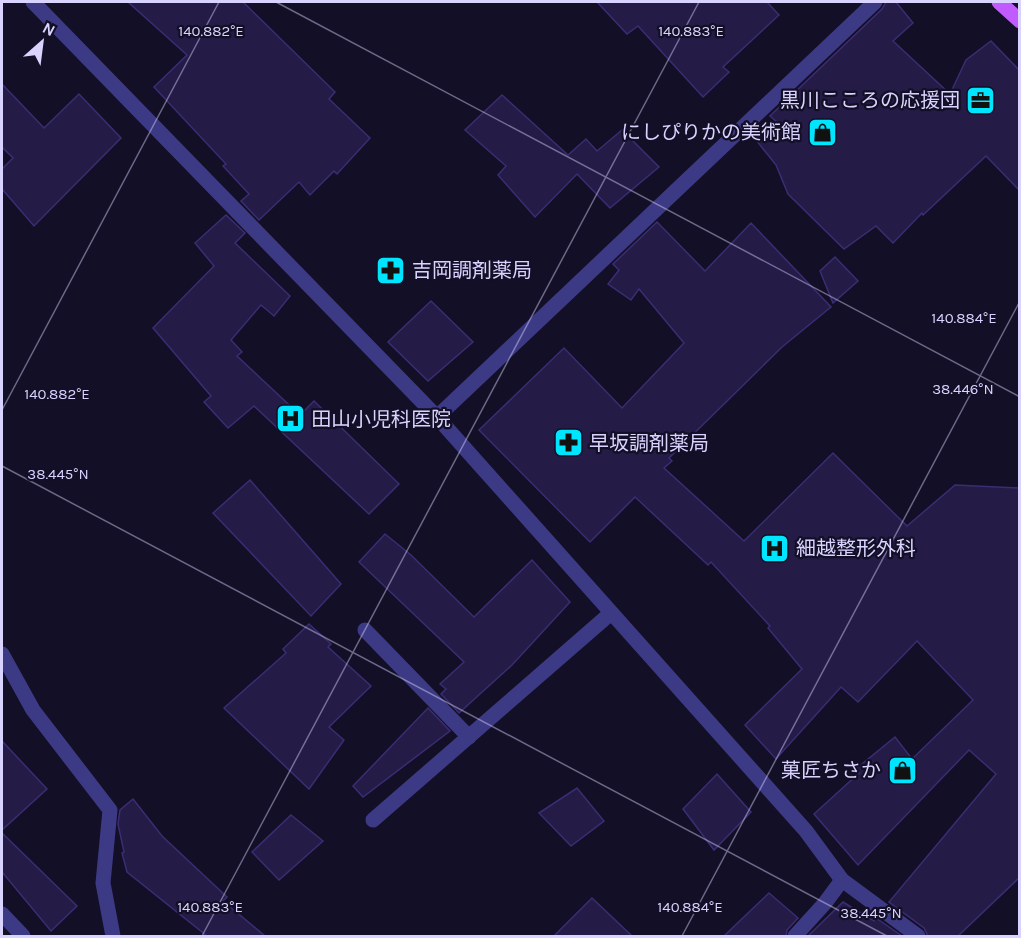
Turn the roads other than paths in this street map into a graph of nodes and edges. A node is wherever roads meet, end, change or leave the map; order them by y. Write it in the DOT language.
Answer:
graph roads {
  1 [pos="33,2"];
  2 [pos="875,2"];
  3 [pos="999,2"];
  4 [pos="1020,21"];
  5 [pos="437,417"];
  6 [pos="611,613"];
  7 [pos="365,630"];
  8 [pos="2,654"];
  9 [pos="469,737"];
  10 [pos="373,820"];
  11 [pos="842,880"];
  12 [pos="2,914"];
  13 [pos="23,936"];
  14 [pos="113,936"];
  15 [pos="795,936"];
  16 [pos="918,936"];
  1 -- 5 [label="street"];
  2 -- 5 [label="street"];
  3 -- 4 [label="main road"];
  5 -- 6 [label="street"];
  6 -- 9 [label="street"];
  6 -- 11 [label="street"];
  7 -- 9 [label="street"];
  8 -- 14 [label="street"];
  9 -- 10 [label="street"];
  11 -- 15 [label="street"];
  11 -- 16 [label="street"];
  12 -- 13 [label="street"];
}
